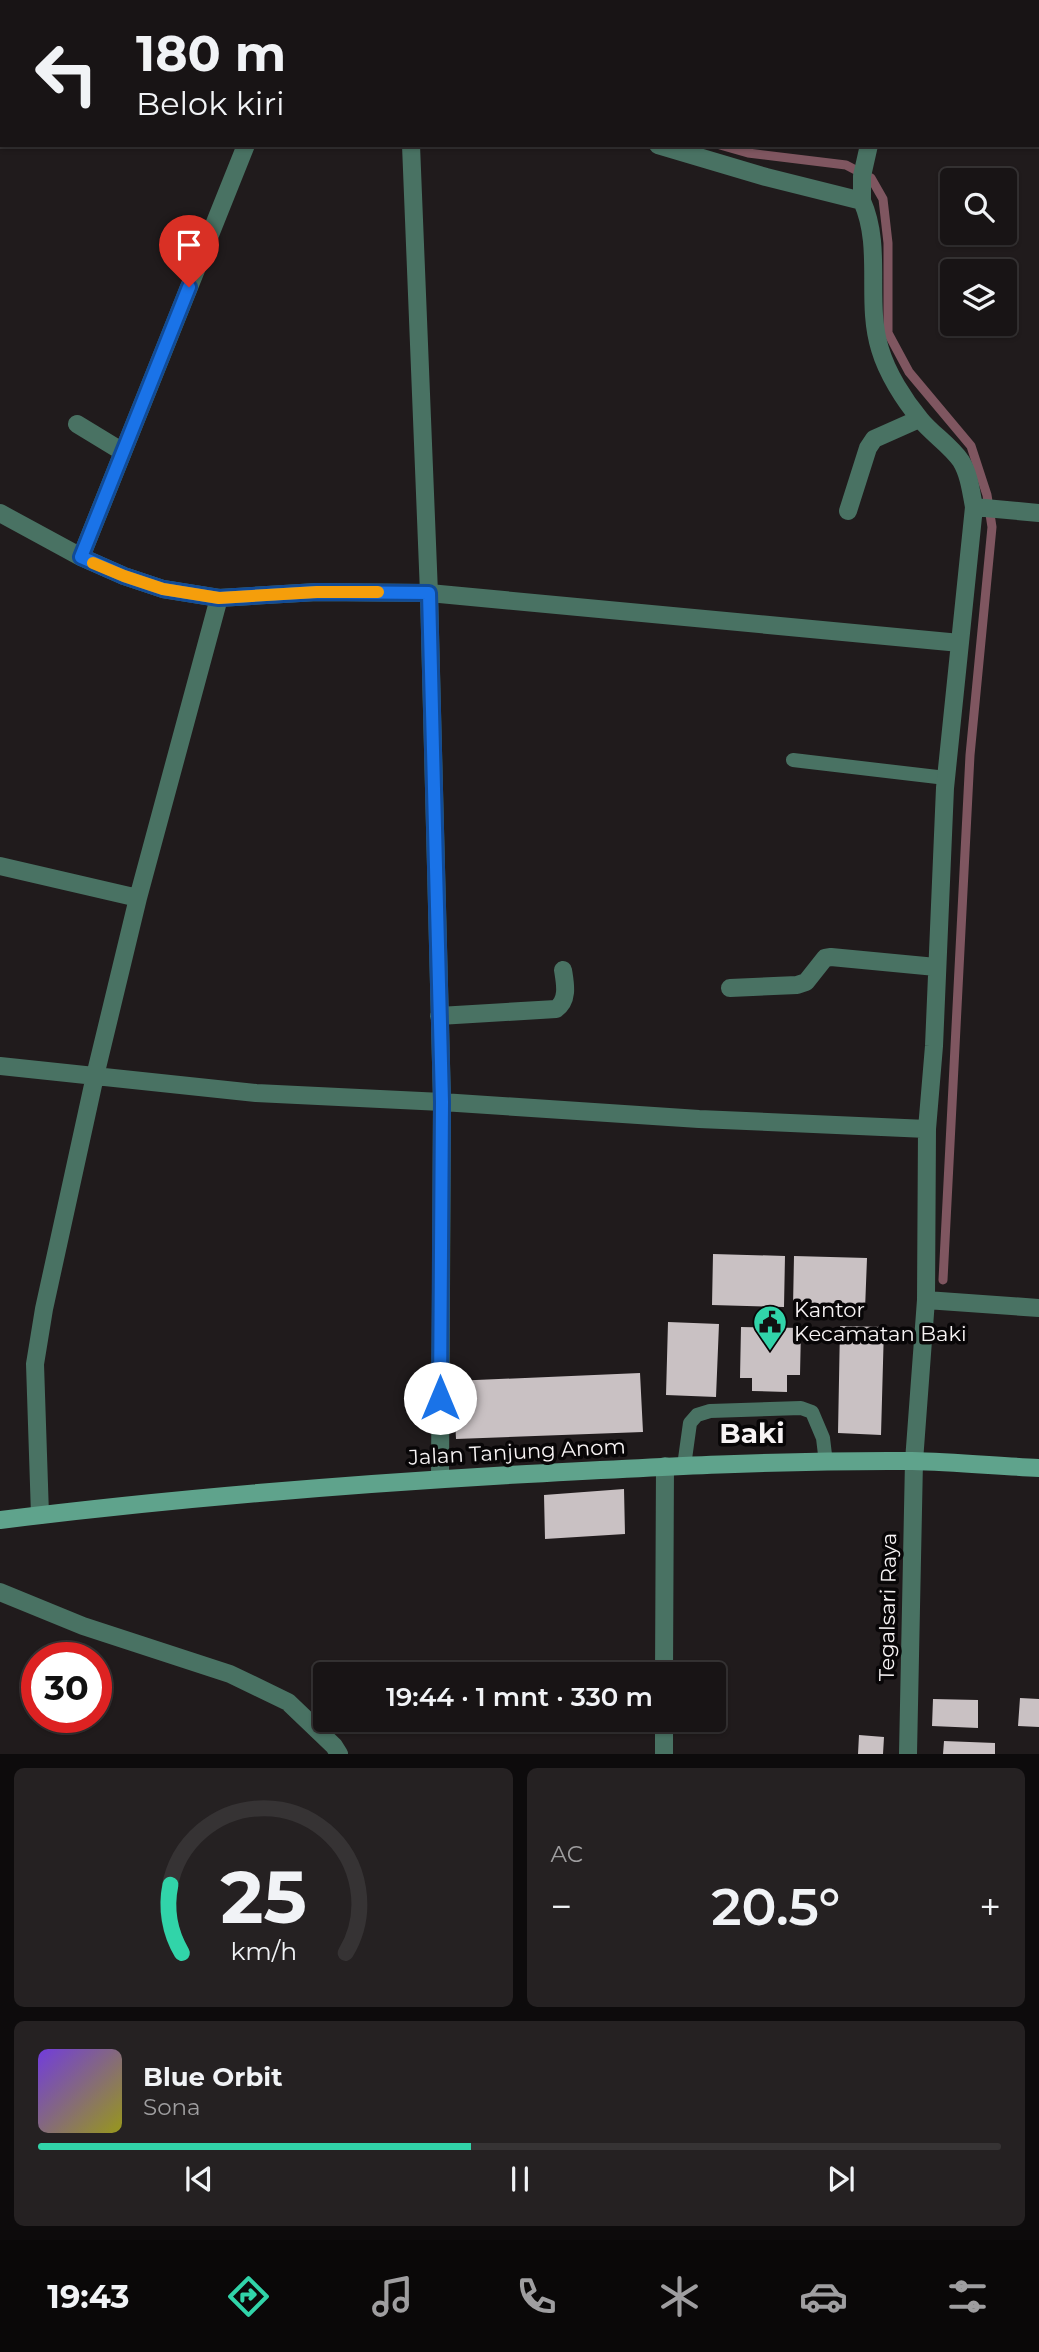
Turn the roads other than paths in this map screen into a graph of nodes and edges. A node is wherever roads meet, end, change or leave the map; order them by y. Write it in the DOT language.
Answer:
graph roads {
  1 [pos="245,147"];
  2 [pos="411,147"];
  3 [pos="665,147"];
  4 [pos="869,147"];
  5 [pos="862,201"];
  6 [pos="919,419"];
  7 [pos="78,424"];
  8 [pos="123,452"];
  9 [pos="984,508"];
  10 [pos="848,511"];
  11 [pos="0,513"];
  12 [pos="1039,513"];
  13 [pos="81,557"];
  14 [pos="429,593"];
  15 [pos="219,598"];
  16 [pos="960,643"];
  17 [pos="793,760"];
  18 [pos="946,778"];
  19 [pos="0,866"];
  20 [pos="138,898"];
  21 [pos="936,967"];
  22 [pos="564,970"];
  23 [pos="730,988"];
  24 [pos="439,1016"];
  25 [pos="0,1066"];
  26 [pos="95,1076"];
  27 [pos="442,1102"];
  28 [pos="927,1129"];
  29 [pos="926,1300"];
  30 [pos="1039,1308"];
  31 [pos="914,1461"];
  32 [pos="826,1463"];
  33 [pos="665,1466"];
  34 [pos="684,1466"];
  35 [pos="1039,1468"];
  36 [pos="439,1479"];
  37 [pos="40,1515"];
  38 [pos="0,1520"];
  39 [pos="0,1592"];
  40 [pos="664,1662"];
  41 [pos="664,1732"];
  42 [pos="339,1754"];
  43 [pos="664,1754"];
  44 [pos="908,1754"];
  1 -- 8 [label="street"];
  2 -- 14 [label="street"];
  3 -- 5 [label="street"];
  4 -- 5 [label="street, Tegalsari Raya"];
  5 -- 6 [label="street, Tegalsari Raya"];
  6 -- 9 [label="street, Tegalsari Raya"];
  6 -- 10 [label="street"];
  7 -- 8 [label="street"];
  8 -- 13 [label="street"];
  9 -- 12 [label="street"];
  9 -- 16 [label="street, Tegalsari Raya"];
  11 -- 13 [label="street"];
  13 -- 15 [label="street"];
  14 -- 15 [label="street"];
  14 -- 16 [label="street"];
  14 -- 24 [label="street"];
  15 -- 20 [label="street"];
  16 -- 18 [label="street, Tegalsari Raya"];
  17 -- 18 [label="lane"];
  18 -- 21 [label="street, Tegalsari Raya"];
  19 -- 20 [label="street"];
  20 -- 26 [label="street"];
  21 -- 23 [label="street"];
  21 -- 28 [label="street, Tegalsari Raya"];
  22 -- 24 [label="street"];
  24 -- 27 [label="street"];
  25 -- 26 [label="street"];
  26 -- 27 [label="street"];
  26 -- 37 [label="street"];
  27 -- 28 [label="street"];
  27 -- 36 [label="street"];
  28 -- 29 [label="street, Tegalsari Raya"];
  29 -- 30 [label="street"];
  29 -- 31 [label="street, Tegalsari Raya"];
  31 -- 32 [label="main road, Jalan Tanjung Anom"];
  31 -- 35 [label="main road, Jalan Tanjung Anom"];
  31 -- 44 [label="street, Tegalsari Raya"];
  32 -- 34 [label="main road, Jalan Tanjung Anom"];
  32 -- 34 [label="lane"];
  33 -- 34 [label="main road, Jalan Tanjung Anom"];
  33 -- 36 [label="main road, Jalan Tanjung Anom"];
  33 -- 40 [label="street"];
  36 -- 37 [label="main road, Jalan Tanjung Anom"];
  37 -- 38 [label="main road, Jalan Tanjung Anom"];
  39 -- 42 [label="street"];
  41 -- 43 [label="street"];
}
